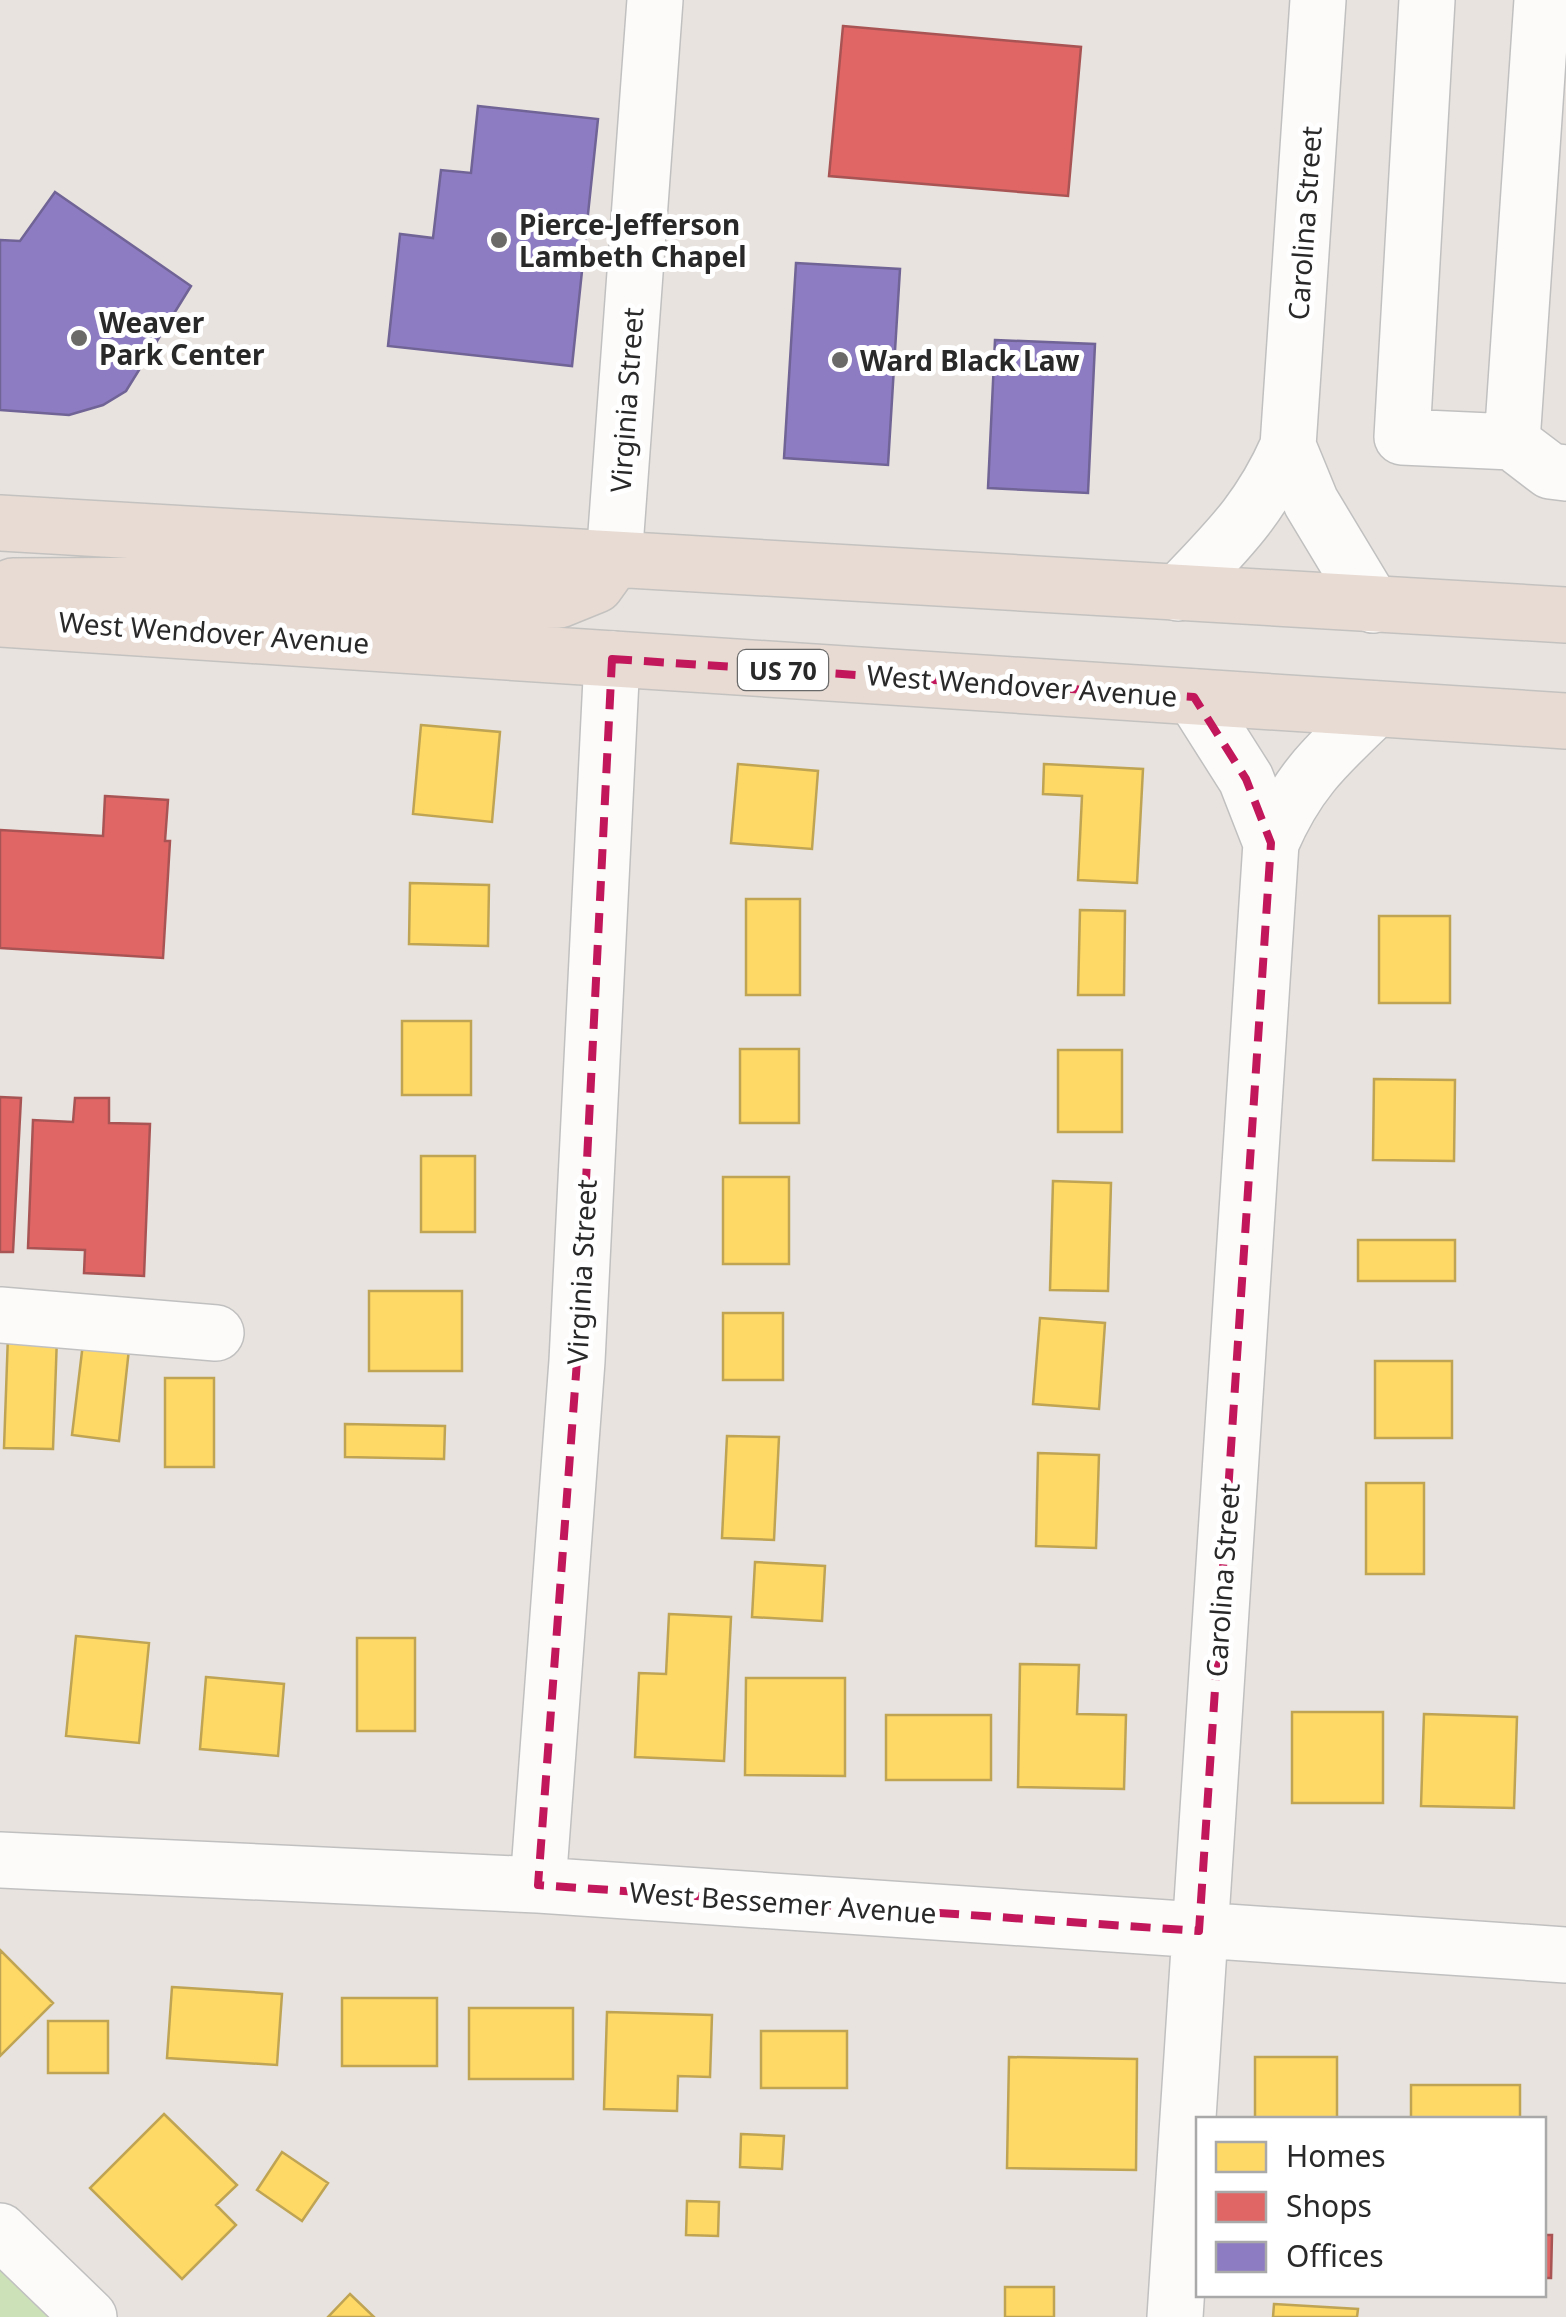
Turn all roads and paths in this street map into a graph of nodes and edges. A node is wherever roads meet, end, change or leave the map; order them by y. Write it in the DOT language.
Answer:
graph roads {
  1 [pos="654,0"];
  2 [pos="1318,0"];
  3 [pos="1427,0"];
  4 [pos="1542,0"];
  5 [pos="1512,442"];
  6 [pos="1288,446"];
  7 [pos="1566,473"];
  8 [pos="0,522"];
  9 [pos="614,560"];
  10 [pos="0,586"];
  11 [pos="1178,594"];
  12 [pos="1373,605"];
  13 [pos="1566,615"];
  14 [pos="0,619"];
  15 [pos="612,659"];
  16 [pos="1194,696"];
  17 [pos="1375,708"];
  18 [pos="1566,721"];
  19 [pos="1271,842"];
  20 [pos="0,1315"];
  21 [pos="216,1333"];
  22 [pos="0,1860"];
  23 [pos="538,1884"];
  24 [pos="1198,1932"];
  25 [pos="1566,1955"];
  26 [pos="0,2231"];
  27 [pos="90,2317"];
  28 [pos="1176,2317"];
  1 -- 9 [label="street, Virginia Street"];
  2 -- 6 [label="street, Carolina Street"];
  3 -- 5 [label="street"];
  4 -- 5 [label="street"];
  5 -- 7 [label="street"];
  6 -- 11 [label="street, Carolina Street"];
  6 -- 12 [label="street, Carolina Street"];
  8 -- 9 [label="highway"];
  9 -- 10 [label="highway"];
  9 -- 11 [label="highway"];
  11 -- 12 [label="highway"];
  12 -- 13 [label="highway"];
  14 -- 15 [label="highway, West Wendover Avenue / US 70"];
  15 -- 16 [label="highway, West Wendover Avenue / US 70"];
  15 -- 23 [label="street, Virginia Street"];
  16 -- 17 [label="highway, West Wendover Avenue / US 70"];
  16 -- 19 [label="street, Carolina Street"];
  17 -- 18 [label="highway, West Wendover Avenue / US 70"];
  17 -- 19 [label="street, Carolina Street"];
  19 -- 24 [label="street, Carolina Street"];
  20 -- 21 [label="street"];
  22 -- 23 [label="street, West Bessemer Avenue"];
  23 -- 24 [label="street, West Bessemer Avenue"];
  24 -- 25 [label="street, West Bessemer Avenue"];
  24 -- 28 [label="street, Carolina Street"];
  26 -- 27 [label="street"];
}
